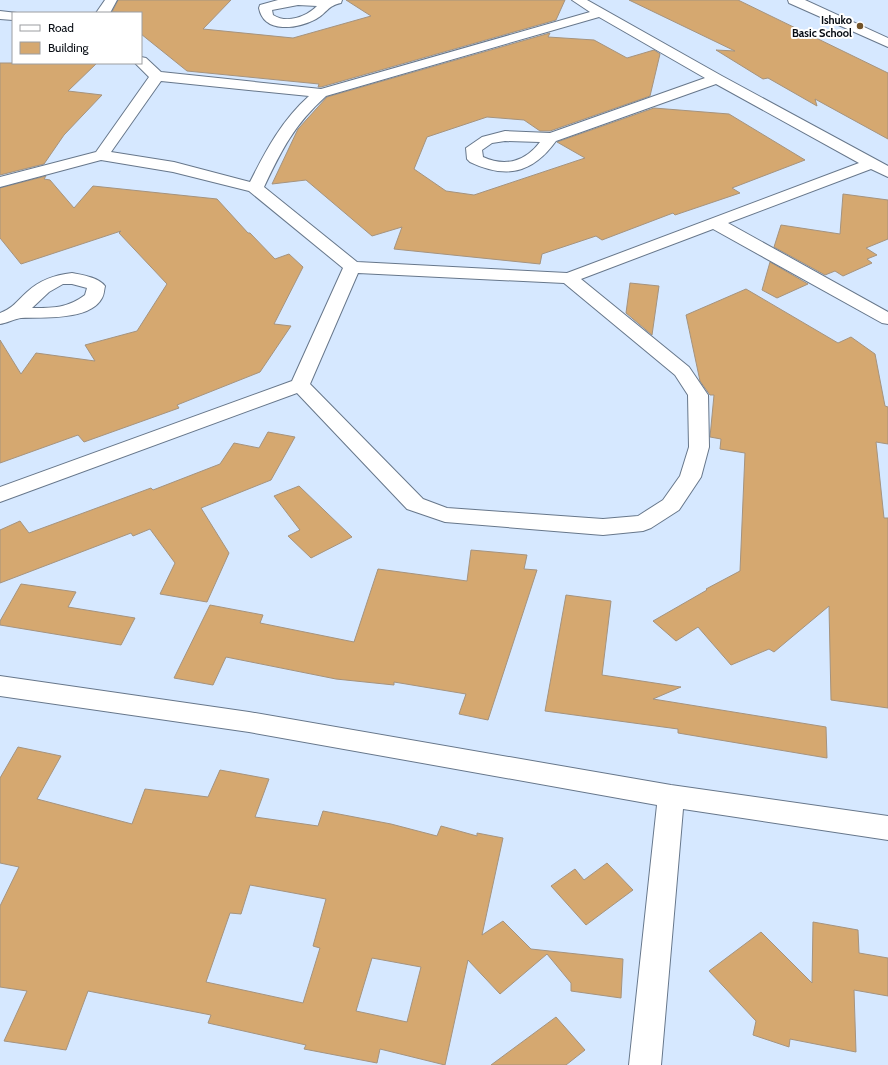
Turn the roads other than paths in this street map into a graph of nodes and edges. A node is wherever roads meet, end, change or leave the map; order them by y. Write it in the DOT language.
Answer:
graph roads {
  1 [pos="111,0"];
  2 [pos="578,0"];
  3 [pos="794,0"];
  4 [pos="104,12"];
  5 [pos="600,13"];
  6 [pos="0,15"];
  7 [pos="12,16"];
  8 [pos="888,44"];
  9 [pos="142,62"];
  10 [pos="157,76"];
  11 [pos="717,79"];
  12 [pos="321,93"];
  13 [pos="551,138"];
  14 [pos="101,156"];
  15 [pos="872,163"];
  16 [pos="888,172"];
  17 [pos="0,182"];
  18 [pos="255,188"];
  19 [pos="715,223"];
  20 [pos="352,267"];
  21 [pos="569,278"];
  22 [pos="888,319"];
  23 [pos="300,385"];
  24 [pos="0,495"];
  25 [pos="0,686"];
  26 [pos="671,796"];
  27 [pos="888,828"];
  28 [pos="645,1065"];
  1 -- 4 [label="street"];
  2 -- 5 [label="street"];
  3 -- 8 [label="street"];
  5 -- 11 [label="street"];
  5 -- 12 [label="street"];
  6 -- 7 [label="street"];
  9 -- 10 [label="street"];
  10 -- 12 [label="street"];
  10 -- 14 [label="street"];
  11 -- 13 [label="street"];
  11 -- 15 [label="street"];
  12 -- 18 [label="street"];
  14 -- 17 [label="street"];
  14 -- 18 [label="street"];
  15 -- 16 [label="street"];
  15 -- 19 [label="street"];
  18 -- 20 [label="street"];
  19 -- 21 [label="street"];
  19 -- 22 [label="street"];
  20 -- 21 [label="street"];
  20 -- 23 [label="street"];
  21 -- 23 [label="street"];
  23 -- 24 [label="street"];
  25 -- 26 [label="street"];
  26 -- 27 [label="street"];
  26 -- 28 [label="street"];
}
